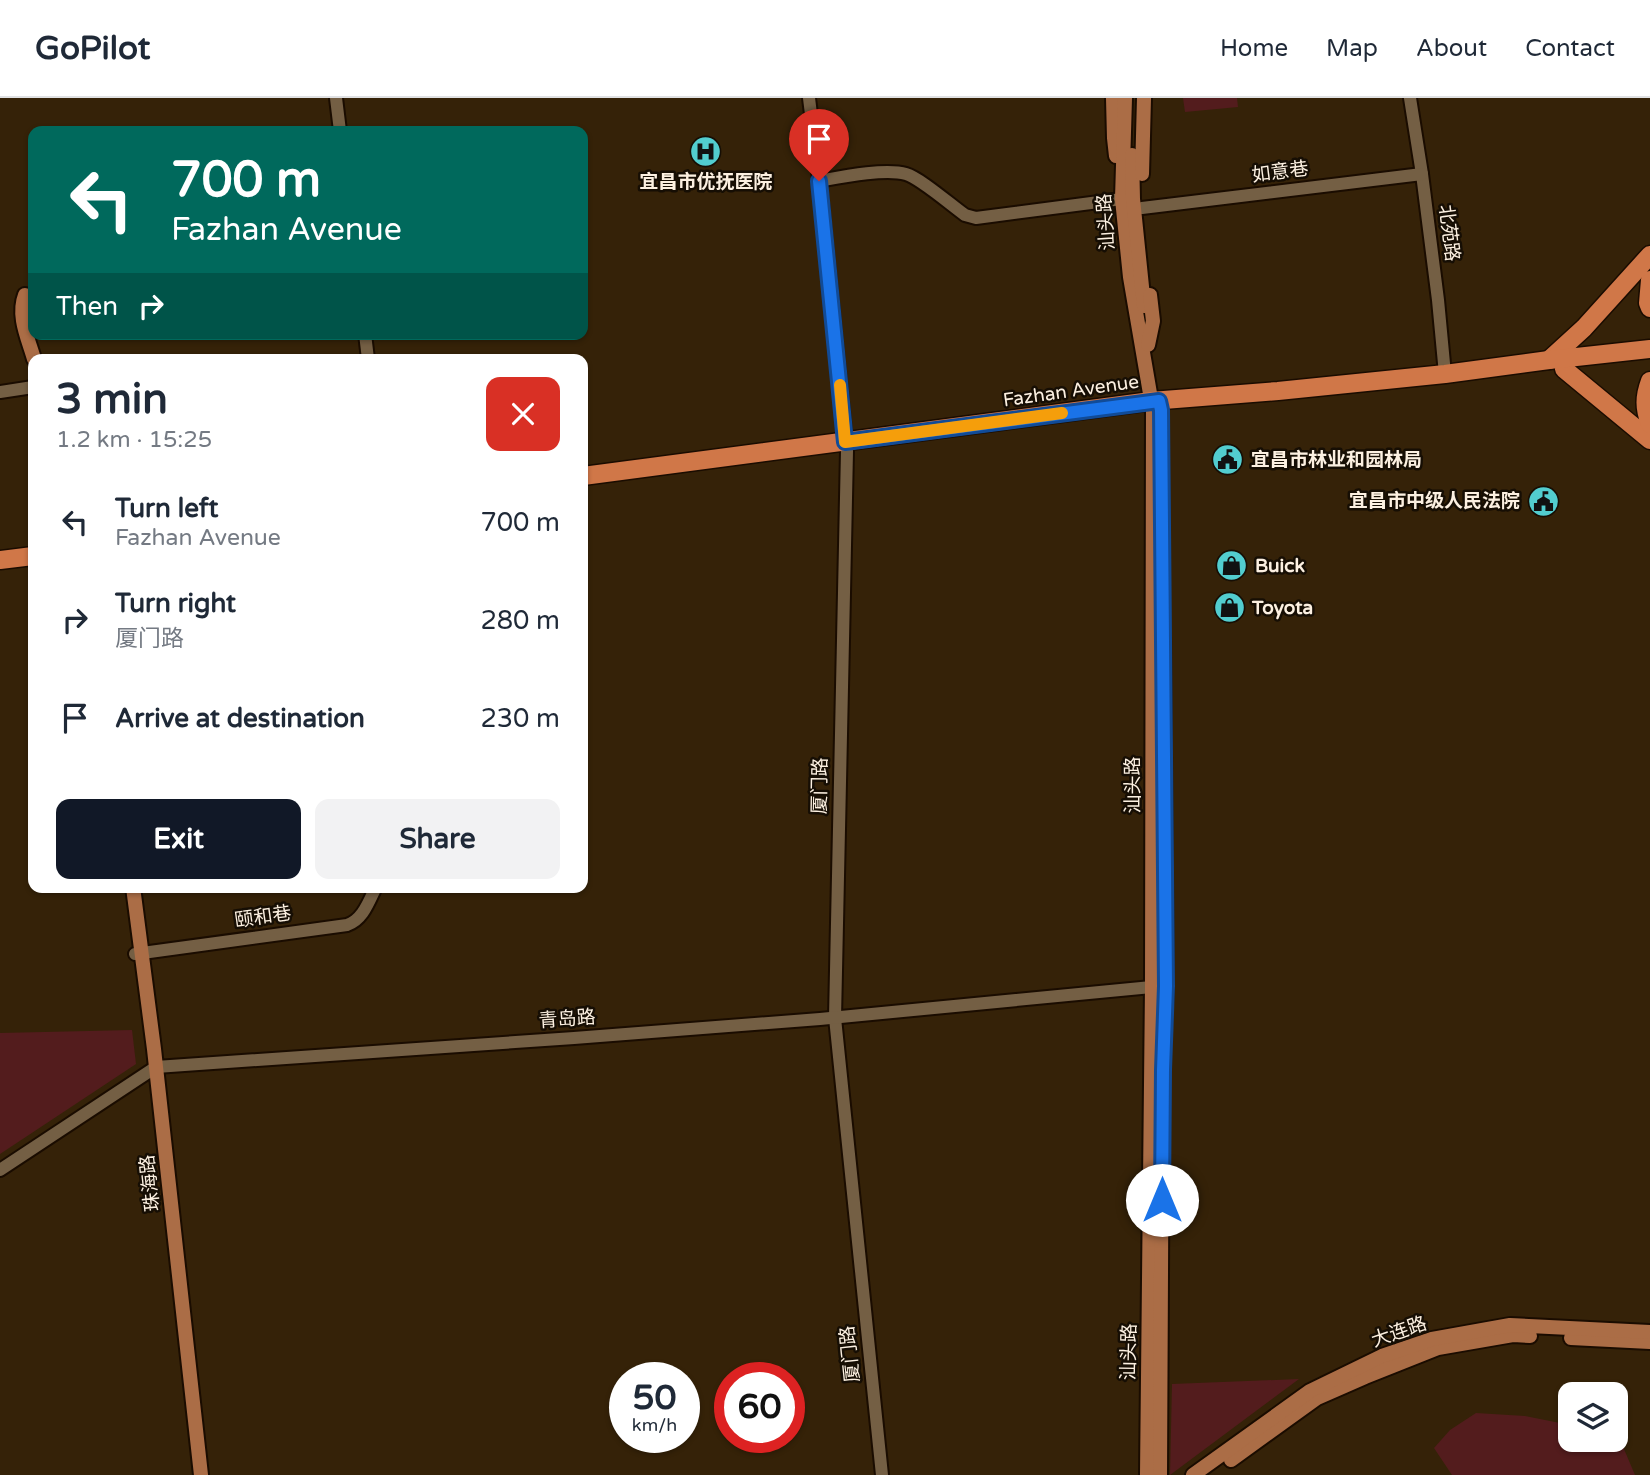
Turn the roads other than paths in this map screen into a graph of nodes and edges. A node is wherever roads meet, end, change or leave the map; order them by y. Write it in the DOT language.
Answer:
graph roads {
  1 [pos="336,98"];
  2 [pos="809,98"];
  3 [pos="1113,98"];
  4 [pos="1125,98"];
  5 [pos="1135,98"];
  6 [pos="1144,98"];
  7 [pos="1410,98"];
  8 [pos="339,126"];
  9 [pos="1422,174"];
  10 [pos="819,181"];
  11 [pos="1122,198"];
  12 [pos="1142,208"];
  13 [pos="1650,255"];
  14 [pos="1650,280"];
  15 [pos="1650,308"];
  16 [pos="1148,345"];
  17 [pos="1650,349"];
  18 [pos="1650,359"];
  19 [pos="1556,364"];
  20 [pos="1445,374"];
  21 [pos="1650,381"];
  22 [pos="28,388"];
  23 [pos="0,392"];
  24 [pos="1156,406"];
  25 [pos="1650,424"];
  26 [pos="1650,440"];
  27 [pos="846,447"];
  28 [pos="588,475"];
  29 [pos="588,484"];
  30 [pos="28,548"];
  31 [pos="0,551"];
  32 [pos="28,557"];
  33 [pos="0,560"];
  34 [pos="127,893"];
  35 [pos="133,893"];
  36 [pos="373,893"];
  37 [pos="138,953"];
  38 [pos="1159,987"];
  39 [pos="835,1018"];
  40 [pos="152,1069"];
  41 [pos="0,1170"];
  42 [pos="1650,1332"];
  43 [pos="1650,1342"];
  44 [pos="192,1475"];
  45 [pos="201,1475"];
  46 [pos="882,1475"];
  47 [pos="1147,1475"];
  48 [pos="1160,1475"];
  49 [pos="1193,1475"];
  50 [pos="1209,1475"];
  1 -- 8 [label="street"];
  2 -- 10 [label="street, 厦门路"];
  3 -- 11 [label="main road"];
  4 -- 11 [label="main road, 汕头路"];
  5 -- 16 [label="main road, 汕头路"];
  6 -- 12 [label="main road"];
  7 -- 9 [label="street, 北苑路"];
  9 -- 12 [label="street, 如意巷"];
  9 -- 20 [label="street, 北苑路"];
  10 -- 11 [label="street"];
  10 -- 27 [label="street, 厦门路"];
  11 -- 24 [label="main road, 汕头路"];
  12 -- 16 [label="main road"];
  13 -- 19 [label="highway"];
  14 -- 15 [label="highway"];
  16 -- 24 [label="main road, 汕头路"];
  17 -- 19 [label="highway, Fazhan Avenue"];
  18 -- 19 [label="highway, Fazhan Avenue"];
  19 -- 20 [label="highway, Fazhan Avenue"];
  19 -- 24 [label="highway, Fazhan Avenue"];
  19 -- 26 [label="highway"];
  20 -- 24 [label="highway, Fazhan Avenue"];
  21 -- 25 [label="highway"];
  22 -- 23 [label="street"];
  24 -- 27 [label="highway, Fazhan Avenue"];
  24 -- 38 [label="main road, 汕头路"];
  27 -- 28 [label="highway, Fazhan Avenue"];
  27 -- 29 [label="highway, Fazhan Avenue"];
  27 -- 39 [label="street, 厦门路"];
  30 -- 31 [label="highway"];
  32 -- 33 [label="highway"];
  34 -- 37 [label="main road, 珠海路"];
  35 -- 37 [label="main road, 珠海路"];
  36 -- 37 [label="street, 颐和巷"];
  37 -- 40 [label="main road, 珠海路"];
  38 -- 39 [label="street, 青岛路"];
  38 -- 47 [label="main road, 汕头路"];
  38 -- 48 [label="main road, 汕头路"];
  39 -- 40 [label="street, 青岛路"];
  39 -- 46 [label="street, 厦门路"];
  40 -- 41 [label="street, 青岛路"];
  40 -- 44 [label="main road, 珠海路"];
  40 -- 45 [label="main road, 珠海路"];
  42 -- 49 [label="main road, 大连路"];
  43 -- 50 [label="main road, 大连路"];
}
